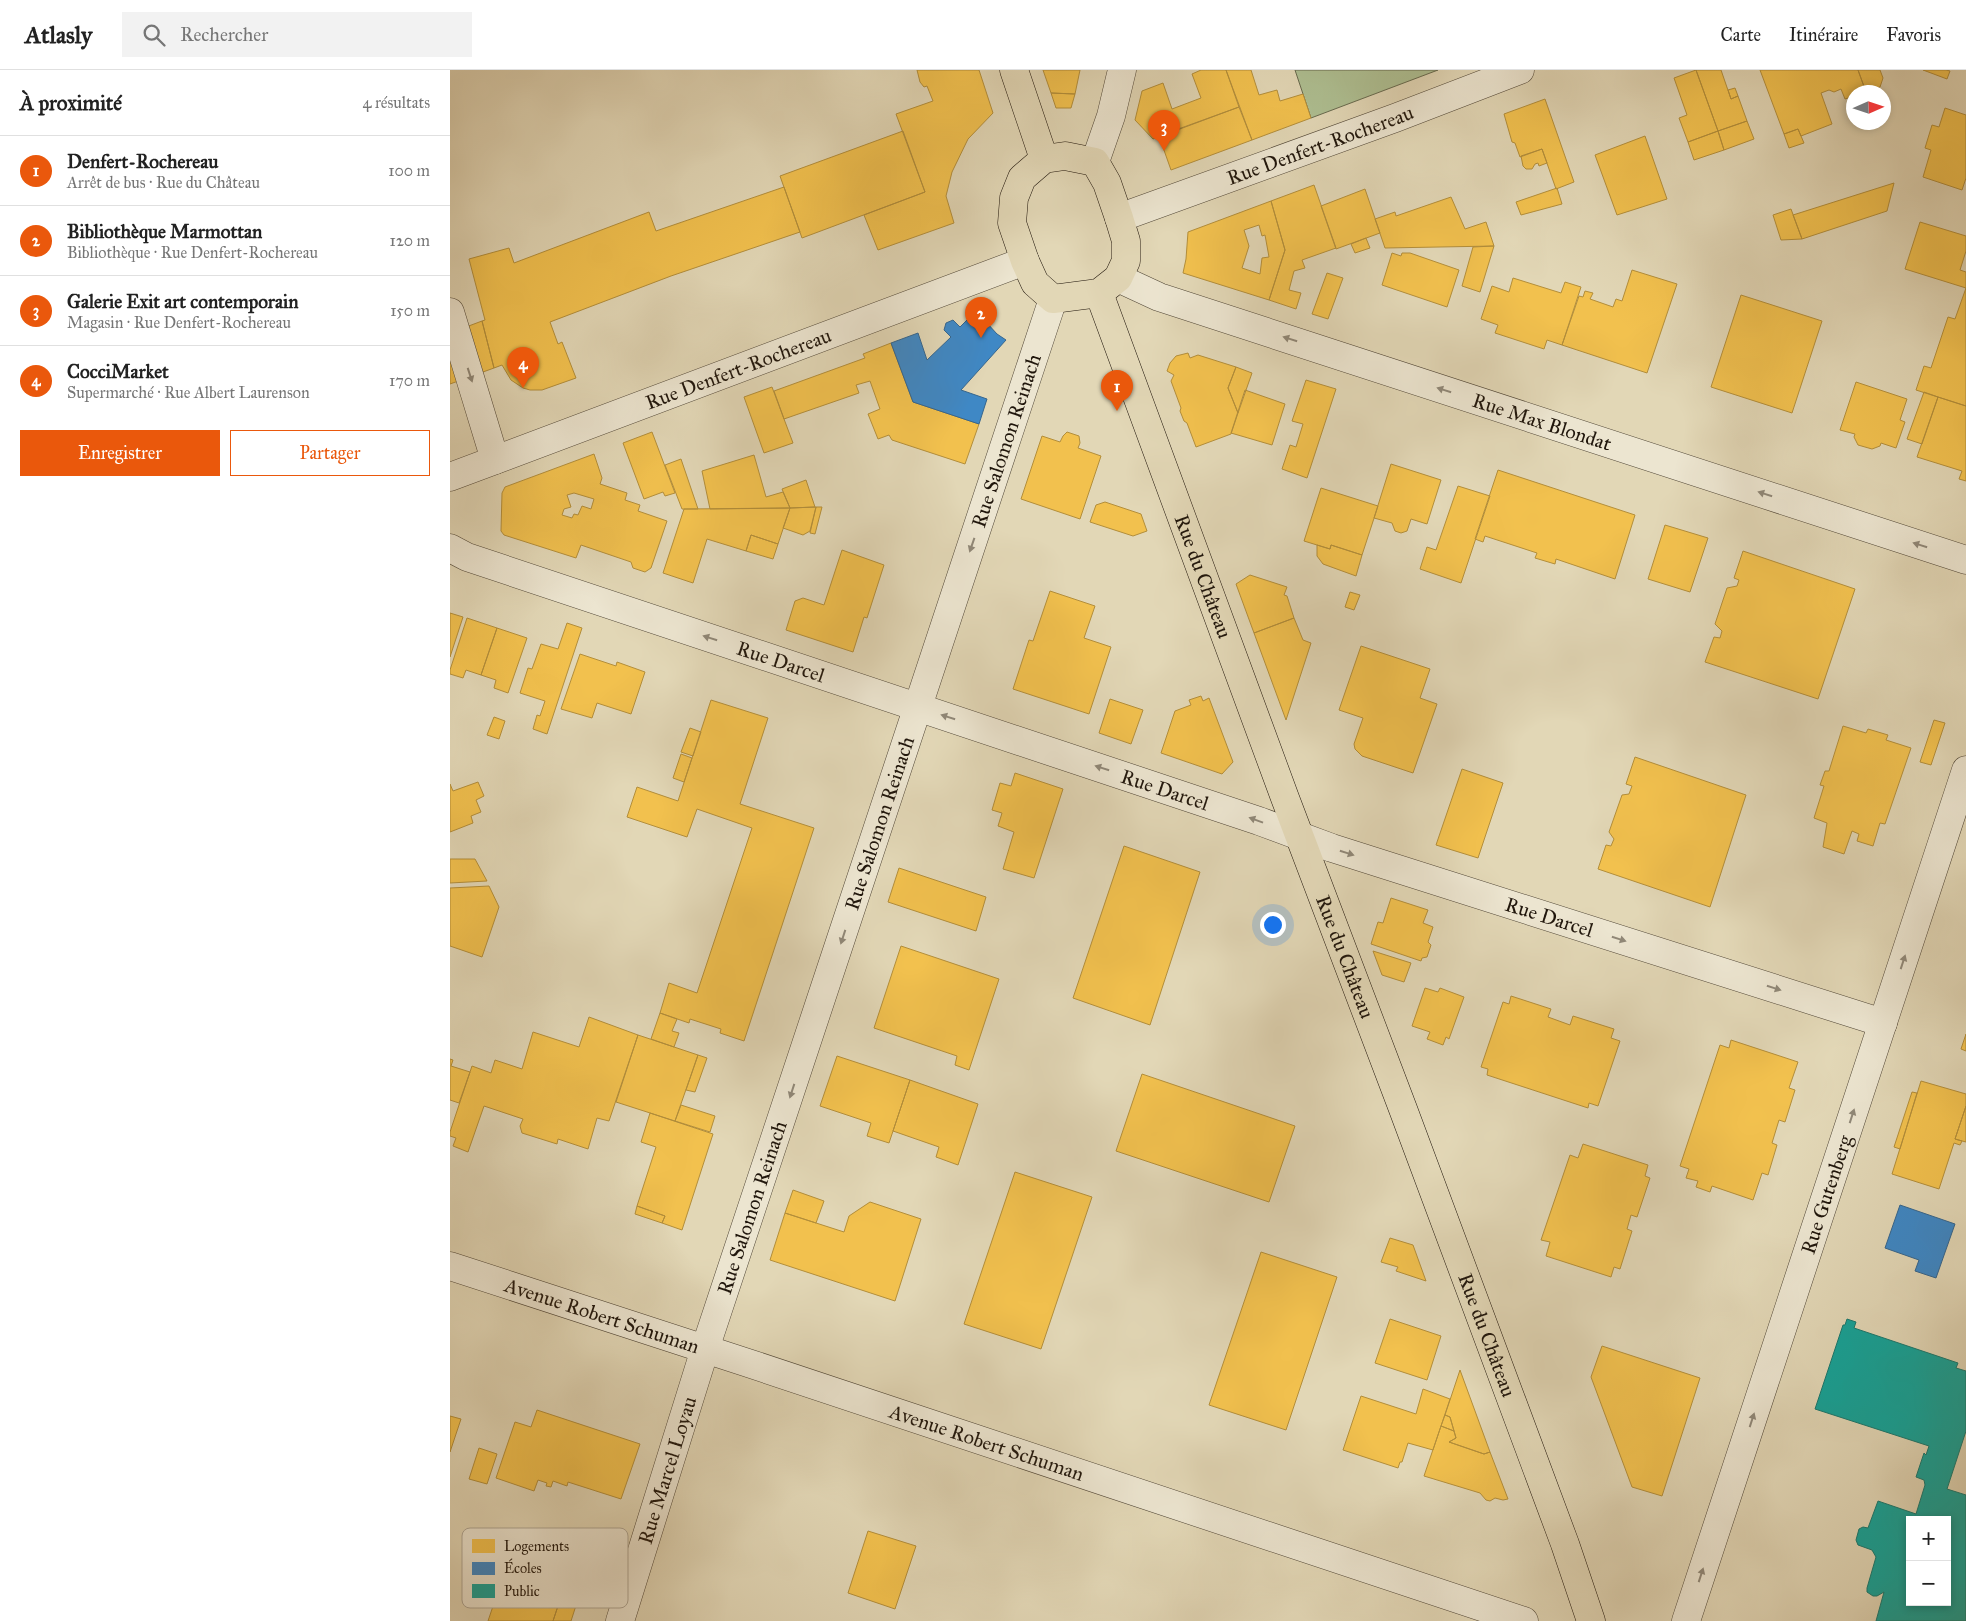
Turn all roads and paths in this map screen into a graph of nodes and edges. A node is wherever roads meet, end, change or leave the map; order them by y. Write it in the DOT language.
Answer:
graph roads {
  1 [pos="1014,70"];
  2 [pos="1122,70"];
  3 [pos="1520,70"];
  4 [pos="1044,159"];
  5 [pos="1095,162"];
  6 [pos="1119,218"];
  7 [pos="1025,261"];
  8 [pos="1109,285"];
  9 [pos="1053,299"];
  10 [pos="450,312"];
  11 [pos="495,460"];
  12 [pos="450,477"];
  13 [pos="450,548"];
  14 [pos="1966,560"];
  15 [pos="917,707"];
  16 [pos="1966,770"];
  17 [pos="1301,838"];
  18 [pos="1883,1022"];
  19 [pos="450,1266"];
  20 [pos="705,1349"];
  21 [pos="628,1595"];
  22 [pos="624,1608"];
  23 [pos="620,1621"];
  24 [pos="1524,1621"];
  25 [pos="1591,1621"];
  26 [pos="1686,1621"];
  1 -- 4 [label="main road"];
  2 -- 5 [label="street"];
  3 -- 6 [label="street, Rue Denfert-Rochereau"];
  4 -- 5 [label="main road"];
  4 -- 7 [label="main road"];
  5 -- 6 [label="main road"];
  6 -- 8 [label="main road"];
  7 -- 9 [label="main road"];
  7 -- 11 [label="street, Rue Denfert-Rochereau"];
  8 -- 9 [label="main road"];
  14 -- 8 [label="street, Rue Max Blondat, one-way"];
  8 -- 17 [label="main road, Rue du Château"];
  9 -- 15 [label="street, Rue Salomon Reinach, one-way"];
  10 -- 11 [label="street, one-way"];
  11 -- 12 [label="street, Rue Denfert-Rochereau"];
  15 -- 13 [label="street, Rue Darcel, one-way"];
  17 -- 15 [label="street, Rue Darcel, one-way"];
  15 -- 20 [label="street, Rue Salomon Reinach, one-way"];
  18 -- 16 [label="street, Rue Gutenberg, one-way"];
  17 -- 18 [label="street, Rue Darcel, one-way"];
  17 -- 25 [label="main road, Rue du Château"];
  26 -- 18 [label="street, Rue Gutenberg, one-way"];
  19 -- 20 [label="street, Avenue Robert Schuman"];
  20 -- 21 [label="street, Rue Marcel Loyau"];
  20 -- 24 [label="street, Avenue Robert Schuman"];
  22 -- 23 [label="street, Rue Marcel Loyau"];
}
